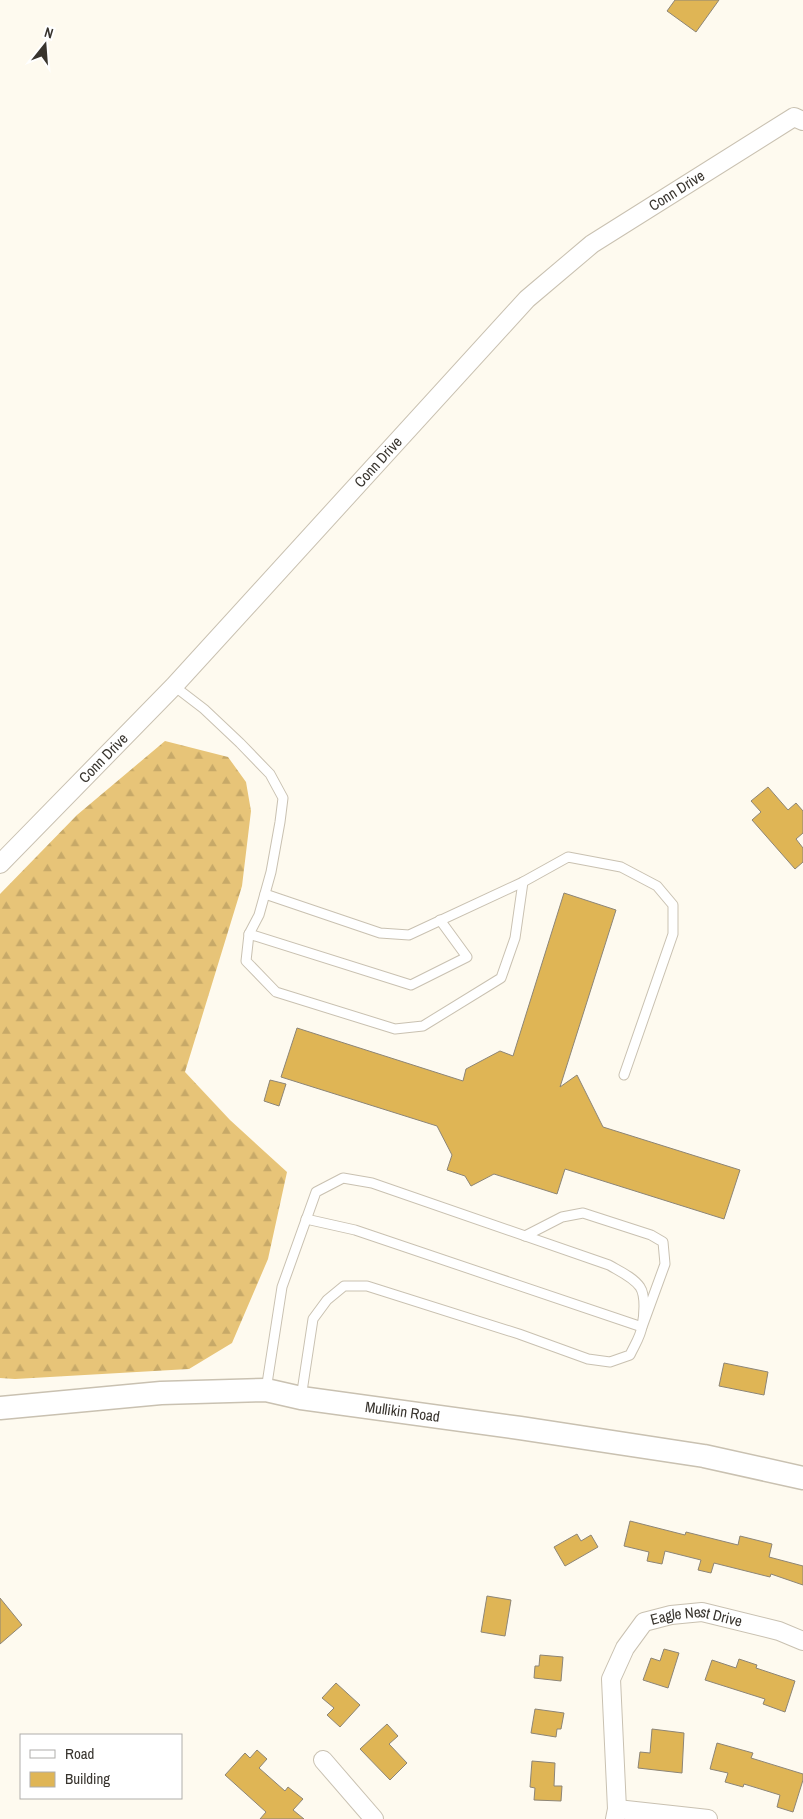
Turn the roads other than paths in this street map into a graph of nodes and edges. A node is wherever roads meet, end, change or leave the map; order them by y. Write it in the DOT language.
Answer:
graph roads {
  1 [pos="803,121"];
  2 [pos="174,686"];
  3 [pos="0,864"];
  4 [pos="523,882"];
  5 [pos="265,894"];
  6 [pos="440,920"];
  7 [pos="249,934"];
  8 [pos="624,1075"];
  9 [pos="306,1220"];
  10 [pos="525,1236"];
  11 [pos="642,1327"];
  12 [pos="266,1390"];
  13 [pos="302,1398"];
  14 [pos="0,1408"];
  15 [pos="803,1478"];
  16 [pos="803,1641"];
  17 [pos="324,1760"];
  18 [pos="616,1814"];
  19 [pos="374,1819"];
  20 [pos="708,1819"];
  1 -- 2 [label="street, Conn Drive"];
  2 -- 3 [label="street, Conn Drive"];
  2 -- 5 [label="lane"];
  4 -- 6 [label="lane"];
  4 -- 7 [label="lane"];
  4 -- 8 [label="lane"];
  5 -- 6 [label="lane"];
  5 -- 7 [label="lane"];
  6 -- 7 [label="lane"];
  9 -- 10 [label="lane"];
  9 -- 11 [label="lane"];
  9 -- 12 [label="lane"];
  10 -- 11 [label="lane"];
  10 -- 11 [label="lane"];
  11 -- 13 [label="lane"];
  12 -- 13 [label="street, Mullikin Road"];
  12 -- 14 [label="street, Mullikin Road"];
  13 -- 15 [label="street, Mullikin Road"];
  16 -- 18 [label="street, Eagle Nest Drive"];
  17 -- 19 [label="street"];
  18 -- 20 [label="street"];
}
